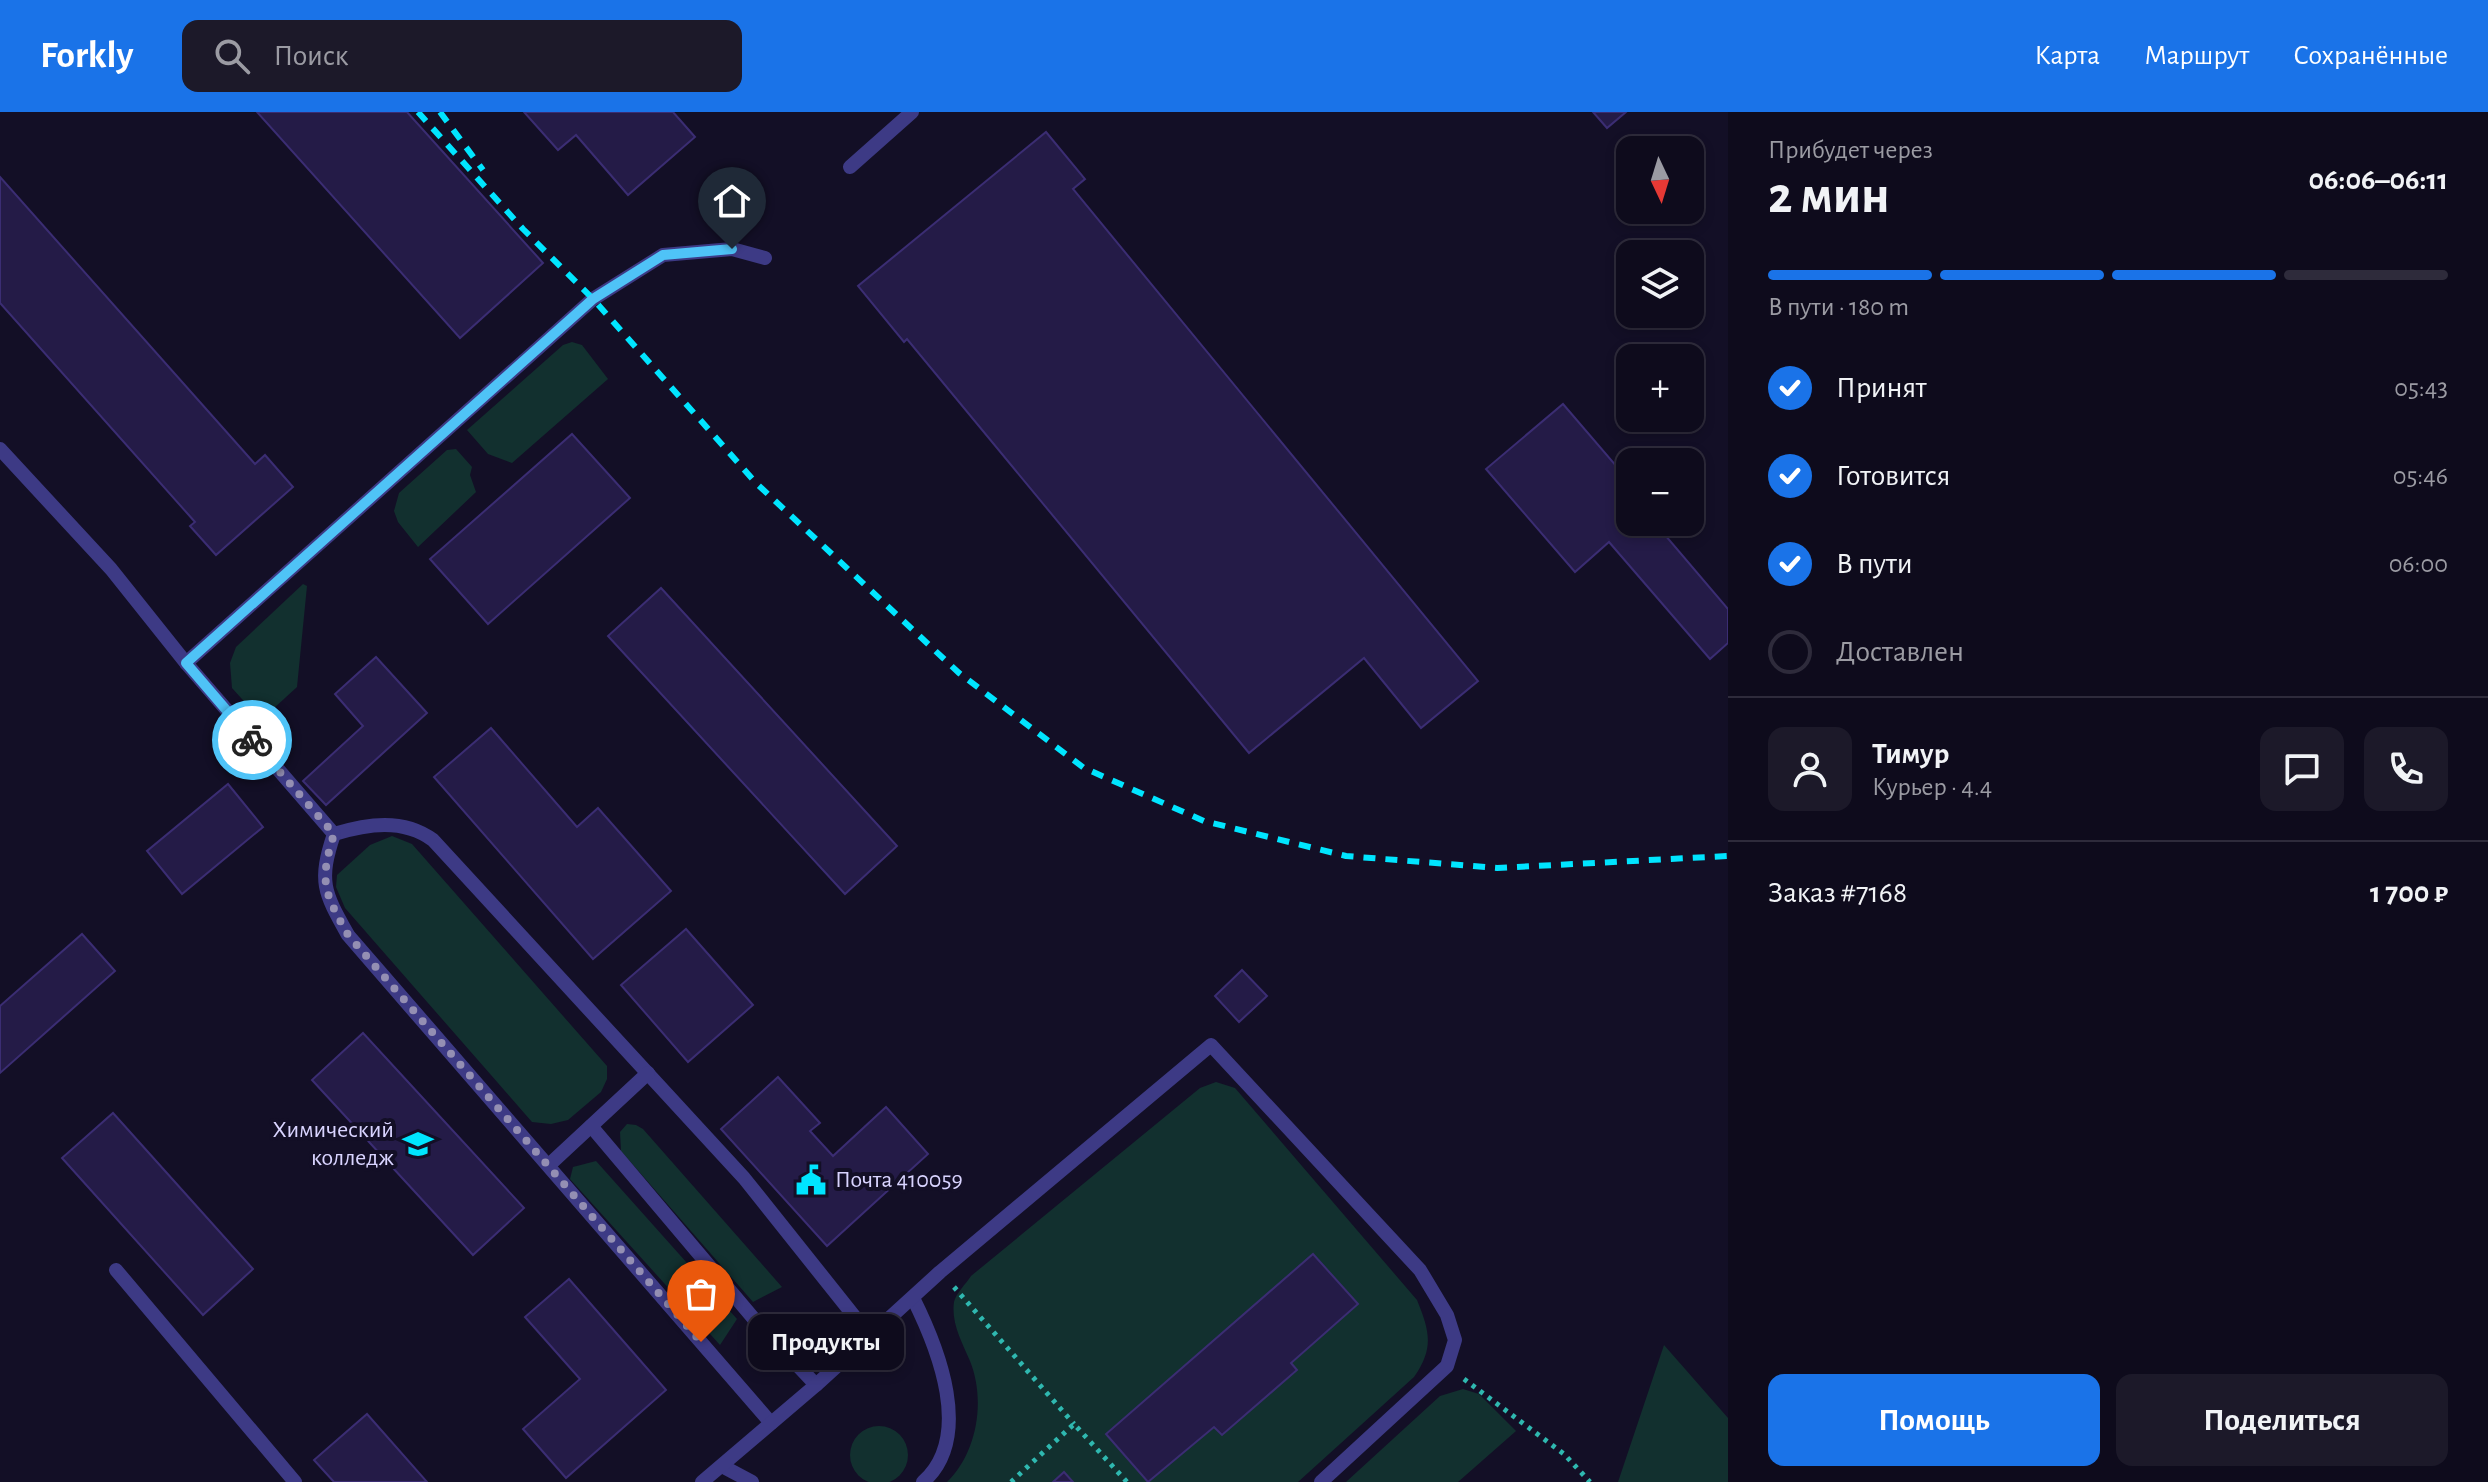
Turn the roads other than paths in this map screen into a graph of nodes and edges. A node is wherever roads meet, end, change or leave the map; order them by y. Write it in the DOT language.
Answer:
graph roads {
  1 [pos="912,112"];
  2 [pos="850,167"];
  3 [pos="765,258"];
  4 [pos="0,449"];
  5 [pos="186,663"];
  6 [pos="334,834"];
  7 [pos="648,1073"];
  8 [pos="591,1126"];
  9 [pos="549,1165"];
  10 [pos="116,1270"];
  11 [pos="913,1298"];
  12 [pos="870,1336"];
  13 [pos="816,1385"];
  14 [pos="771,1423"];
  15 [pos="722,1466"];
  16 [pos="295,1482"];
  17 [pos="702,1482"];
  18 [pos="752,1482"];
  19 [pos="923,1482"];
  20 [pos="1321,1482"];
  1 -- 2 [label="lane"];
  3 -- 5 [label="lane"];
  4 -- 5 [label="lane"];
  5 -- 6 [label="lane"];
  6 -- 7 [label="lane"];
  6 -- 9 [label="lane"];
  7 -- 8 [label="lane"];
  7 -- 12 [label="lane"];
  8 -- 9 [label="lane"];
  8 -- 13 [label="lane"];
  9 -- 14 [label="lane"];
  10 -- 16 [label="lane"];
  11 -- 12 [label="lane"];
  11 -- 19 [label="lane"];
  11 -- 20 [label="lane"];
  12 -- 13 [label="lane"];
  13 -- 14 [label="lane"];
  14 -- 15 [label="lane"];
  15 -- 17 [label="lane"];
  15 -- 18 [label="lane"];
}
